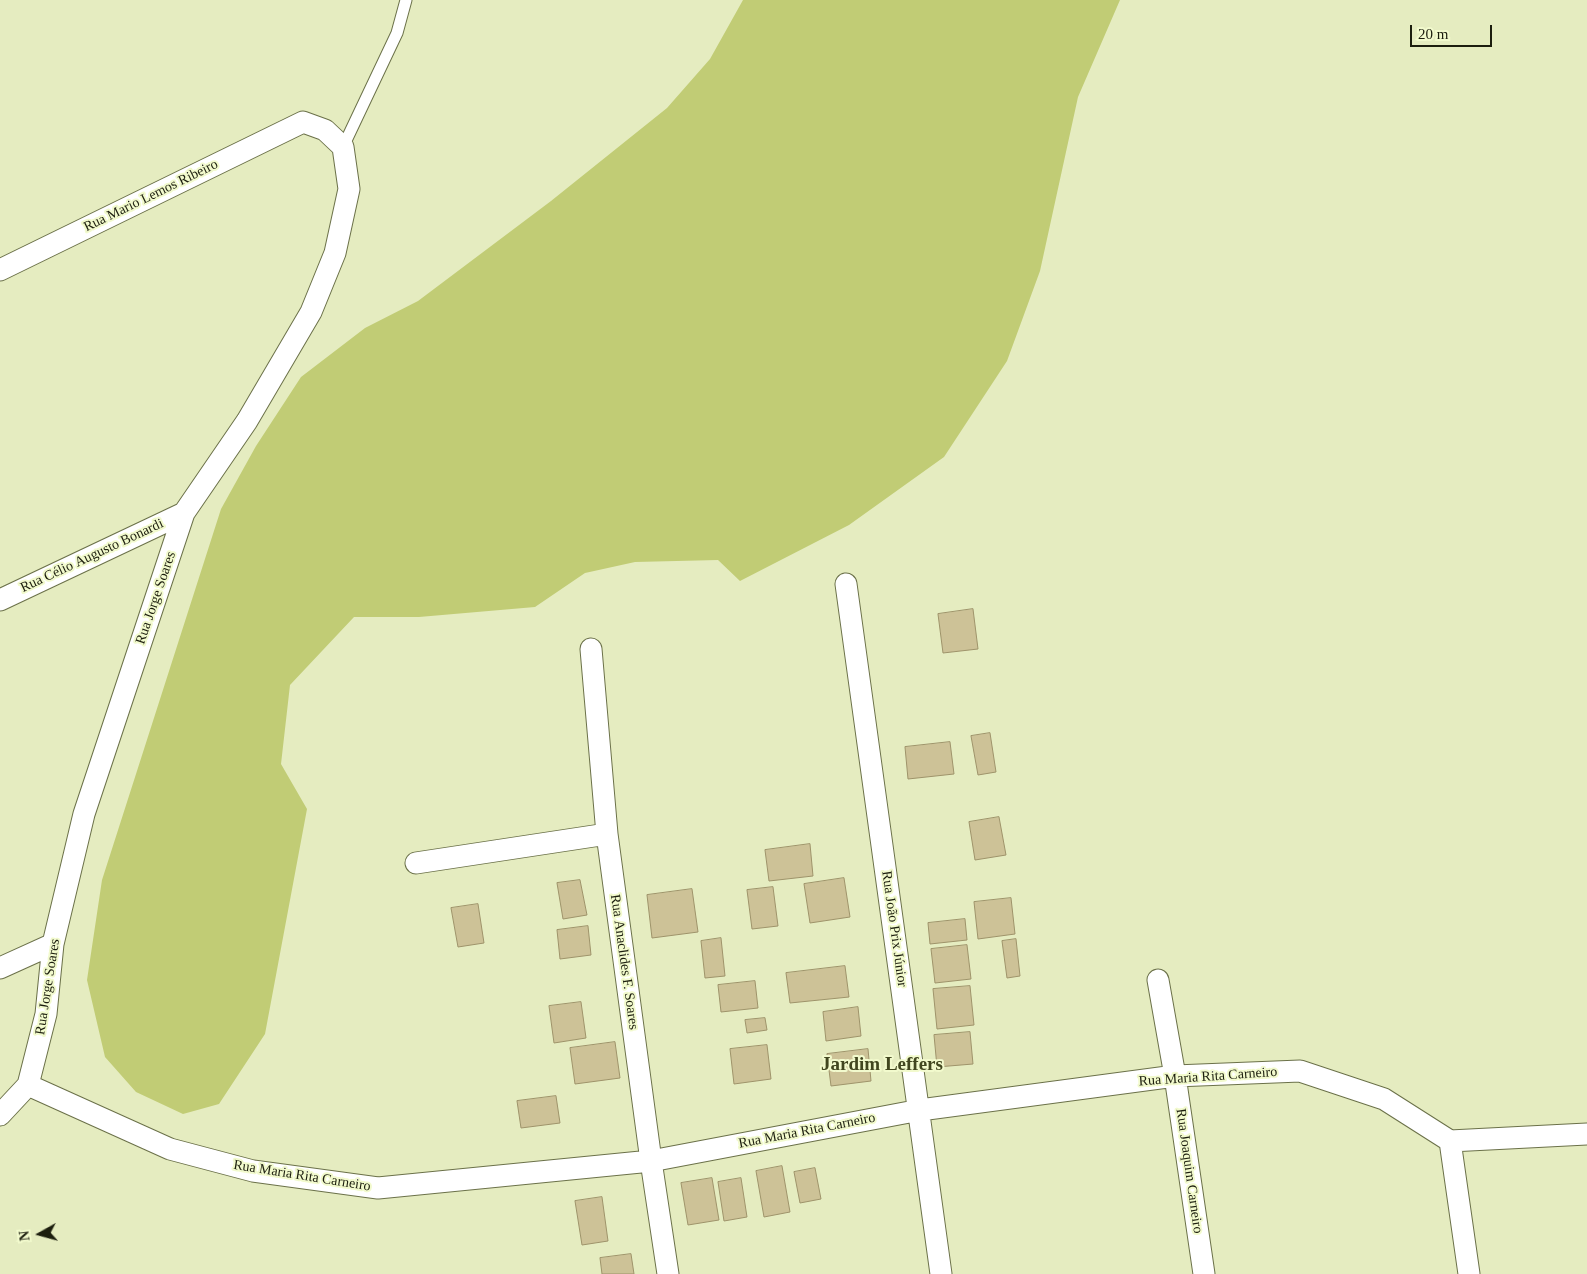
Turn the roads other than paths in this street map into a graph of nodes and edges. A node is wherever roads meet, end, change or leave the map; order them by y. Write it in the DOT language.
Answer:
graph roads {
  1 [pos="406,0"];
  2 [pos="342,147"];
  3 [pos="0,270"];
  4 [pos="184,513"];
  5 [pos="846,584"];
  6 [pos="0,600"];
  7 [pos="591,649"];
  8 [pos="607,834"];
  9 [pos="416,863"];
  10 [pos="54,944"];
  11 [pos="0,968"];
  12 [pos="1158,980"];
  13 [pos="1174,1076"];
  14 [pos="28,1085"];
  15 [pos="920,1110"];
  16 [pos="0,1116"];
  17 [pos="1587,1134"];
  18 [pos="1450,1141"];
  19 [pos="650,1160"];
  20 [pos="668,1274"];
  21 [pos="942,1274"];
  22 [pos="1204,1274"];
  23 [pos="1470,1274"];
  1 -- 2 [label="lane"];
  2 -- 3 [label="street, Rua Mario Lemos Ribeiro"];
  2 -- 4 [label="street, Rua Jorge Soares"];
  4 -- 6 [label="street, Rua Célio Augusto Bonardi"];
  4 -- 10 [label="street, Rua Jorge Soares"];
  5 -- 15 [label="street, Rua João Prix Júnior"];
  7 -- 8 [label="street, Rua Anaclides F. Soares"];
  8 -- 9 [label="street"];
  8 -- 19 [label="street, Rua Anaclides F. Soares"];
  10 -- 11 [label="street"];
  10 -- 14 [label="street, Rua Jorge Soares"];
  12 -- 13 [label="street, Rua Joaquim Carneiro"];
  13 -- 15 [label="street, Rua Maria Rita Carneiro"];
  13 -- 18 [label="street, Rua Maria Rita Carneiro"];
  13 -- 22 [label="street, Rua Joaquim Carneiro"];
  14 -- 16 [label="street, Rua Jorge Soares"];
  14 -- 19 [label="street, Rua Maria Rita Carneiro"];
  15 -- 19 [label="street, Rua Maria Rita Carneiro"];
  15 -- 21 [label="street, Rua João Prix Júnior"];
  17 -- 18 [label="street"];
  18 -- 23 [label="street"];
  19 -- 20 [label="street, Rua Anaclides F. Soares"];
}
